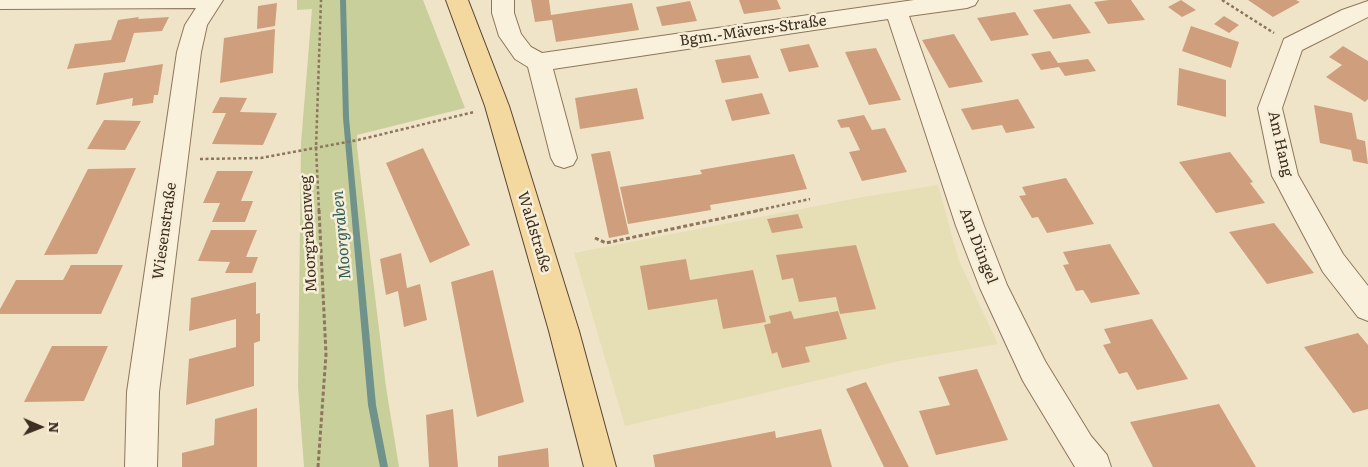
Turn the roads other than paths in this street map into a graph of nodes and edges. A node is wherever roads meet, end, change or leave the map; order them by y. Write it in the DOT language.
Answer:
graph roads {
  1 [pos="201,0"];
  2 [pos="212,0"];
  3 [pos="457,0"];
  4 [pos="503,0"];
  5 [pos="966,0"];
  6 [pos="0,1"];
  7 [pos="1368,9"];
  8 [pos="896,10"];
  9 [pos="539,62"];
  10 [pos="564,158"];
  11 [pos="1368,308"];
  12 [pos="141,467"];
  13 [pos="600,467"];
  14 [pos="1095,467"];
  1 -- 6 [label="street"];
  2 -- 12 [label="street, Wiesenstraße"];
  3 -- 13 [label="main road, Waldstraße"];
  4 -- 9 [label="street"];
  5 -- 8 [label="street, Bgm.-Mävers-Straße"];
  7 -- 11 [label="street, Am Hang"];
  8 -- 9 [label="street, Bgm.-Mävers-Straße"];
  8 -- 14 [label="street, Am Düngel"];
  9 -- 10 [label="street"];
}
